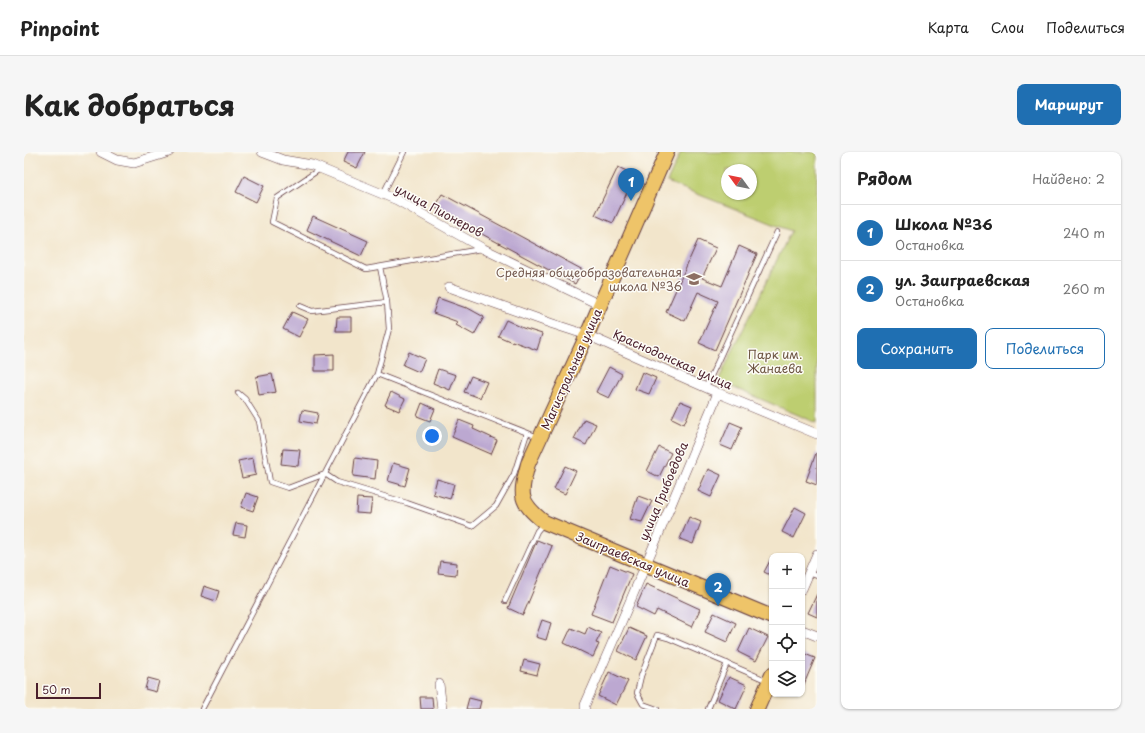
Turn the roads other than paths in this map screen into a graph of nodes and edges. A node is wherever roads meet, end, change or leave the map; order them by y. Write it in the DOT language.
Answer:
graph roads {
  1 [pos="100,152"];
  2 [pos="169,152"];
  3 [pos="262,152"];
  4 [pos="404,152"];
  5 [pos="667,152"];
  6 [pos="320,168"];
  7 [pos="383,194"];
  8 [pos="777,232"];
  9 [pos="484,248"];
  10 [pos="380,267"];
  11 [pos="449,287"];
  12 [pos="387,302"];
  13 [pos="600,305"];
  14 [pos="300,306"];
  15 [pos="587,335"];
  16 [pos="377,374"];
  17 [pos="706,387"];
  18 [pos="238,393"];
  19 [pos="718,393"];
  20 [pos="817,434"];
  21 [pos="534,435"];
  22 [pos="324,474"];
  23 [pos="523,500"];
  24 [pos="544,522"];
  25 [pos="817,554"];
  26 [pos="645,564"];
  27 [pos="813,574"];
  28 [pos="805,585"];
  29 [pos="506,601"];
  30 [pos="769,617"];
  31 [pos="805,631"];
  32 [pos="817,636"];
  33 [pos="727,663"];
  34 [pos="769,679"];
  35 [pos="769,681"];
  36 [pos="439,684"];
  37 [pos="202,709"];
  38 [pos="442,709"];
  39 [pos="584,709"];
  40 [pos="657,709"];
  41 [pos="708,709"];
  42 [pos="757,709"];
  1 -- 2 [label="street"];
  3 -- 6 [label="street, улица Пионеров"];
  4 -- 7 [label="lane"];
  5 -- 13 [label="main road, Магистральная улица"];
  6 -- 7 [label="street, улица Пионеров"];
  6 -- 10 [label="lane"];
  7 -- 9 [label="street, улица Пионеров"];
  8 -- 17 [label="lane"];
  9 -- 10 [label="lane"];
  9 -- 13 [label="street, улица Пионеров"];
  10 -- 12 [label="lane"];
  11 -- 15 [label="street, Краснодонская улица"];
  12 -- 14 [label="lane"];
  12 -- 16 [label="lane"];
  13 -- 15 [label="main road, Магистральная улица"];
  15 -- 17 [label="street, Краснодонская улица"];
  15 -- 21 [label="main road, Магистральная улица"];
  16 -- 21 [label="lane"];
  16 -- 22 [label="lane"];
  17 -- 19 [label="street, Краснодонская улица"];
  18 -- 22 [label="lane"];
  19 -- 20 [label="street, Краснодонская улица"];
  19 -- 26 [label="street, улица Грибоедова"];
  21 -- 22 [label="lane"];
  21 -- 23 [label="main road, Магистральная улица"];
  22 -- 37 [label="lane"];
  23 -- 24 [label="main road, Заиграевская улица"];
  24 -- 26 [label="main road, Заиграевская улица"];
  24 -- 29 [label="lane"];
  25 -- 27 [label="street"];
  26 -- 30 [label="main road, Заиграевская улица"];
  26 -- 39 [label="street, улица Грибоедова"];
  27 -- 28 [label="street"];
  31 -- 32 [label="street"];
  33 -- 34 [label="lane"];
  33 -- 40 [label="lane"];
  33 -- 41 [label="lane"];
  35 -- 42 [label="main road"];
  36 -- 38 [label="street"];
}
